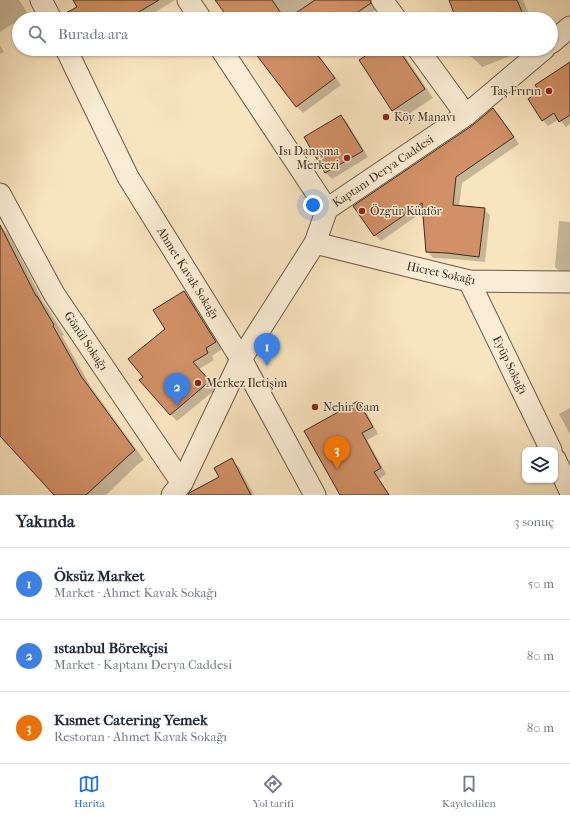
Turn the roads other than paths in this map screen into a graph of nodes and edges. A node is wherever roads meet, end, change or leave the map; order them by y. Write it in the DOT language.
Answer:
graph roads {
  1 [pos="41,0"];
  2 [pos="188,0"];
  3 [pos="382,0"];
  4 [pos="47,12"];
  5 [pos="196,12"];
  6 [pos="391,12"];
  7 [pos="570,27"];
  8 [pos="558,37"];
  9 [pos="69,56"];
  10 [pos="226,56"];
  11 [pos="423,56"];
  12 [pos="536,56"];
  13 [pos="466,115"];
  14 [pos="0,194"];
  15 [pos="327,209"];
  16 [pos="315,243"];
  17 [pos="469,281"];
  18 [pos="570,282"];
  19 [pos="241,359"];
  20 [pos="549,447"];
  21 [pos="558,465"];
  22 [pos="177,489"];
  23 [pos="570,491"];
  24 [pos="315,495"];
  1 -- 4 [label="street"];
  2 -- 5 [label="street"];
  3 -- 6 [label="street"];
  7 -- 8 [label="street"];
  9 -- 19 [label="street, Ahmet Kavak Sokağı"];
  10 -- 15 [label="street"];
  11 -- 13 [label="street"];
  12 -- 13 [label="street, Kaptanı Derya Caddesi"];
  13 -- 15 [label="street, Kaptanı Derya Caddesi"];
  14 -- 22 [label="street, Gönül Sokağı"];
  15 -- 16 [label="street, Kaptanı Derya Caddesi"];
  16 -- 17 [label="street, Hicret Sokağı"];
  16 -- 19 [label="street, Kaptanı Derya Caddesi"];
  17 -- 18 [label="street, Hicret Sokağı"];
  17 -- 20 [label="street, Eyüp Sokağı"];
  19 -- 22 [label="street, Kaptanı Derya Caddesi"];
  19 -- 24 [label="street, Ahmet Kavak Sokağı"];
  21 -- 23 [label="street"];
}
